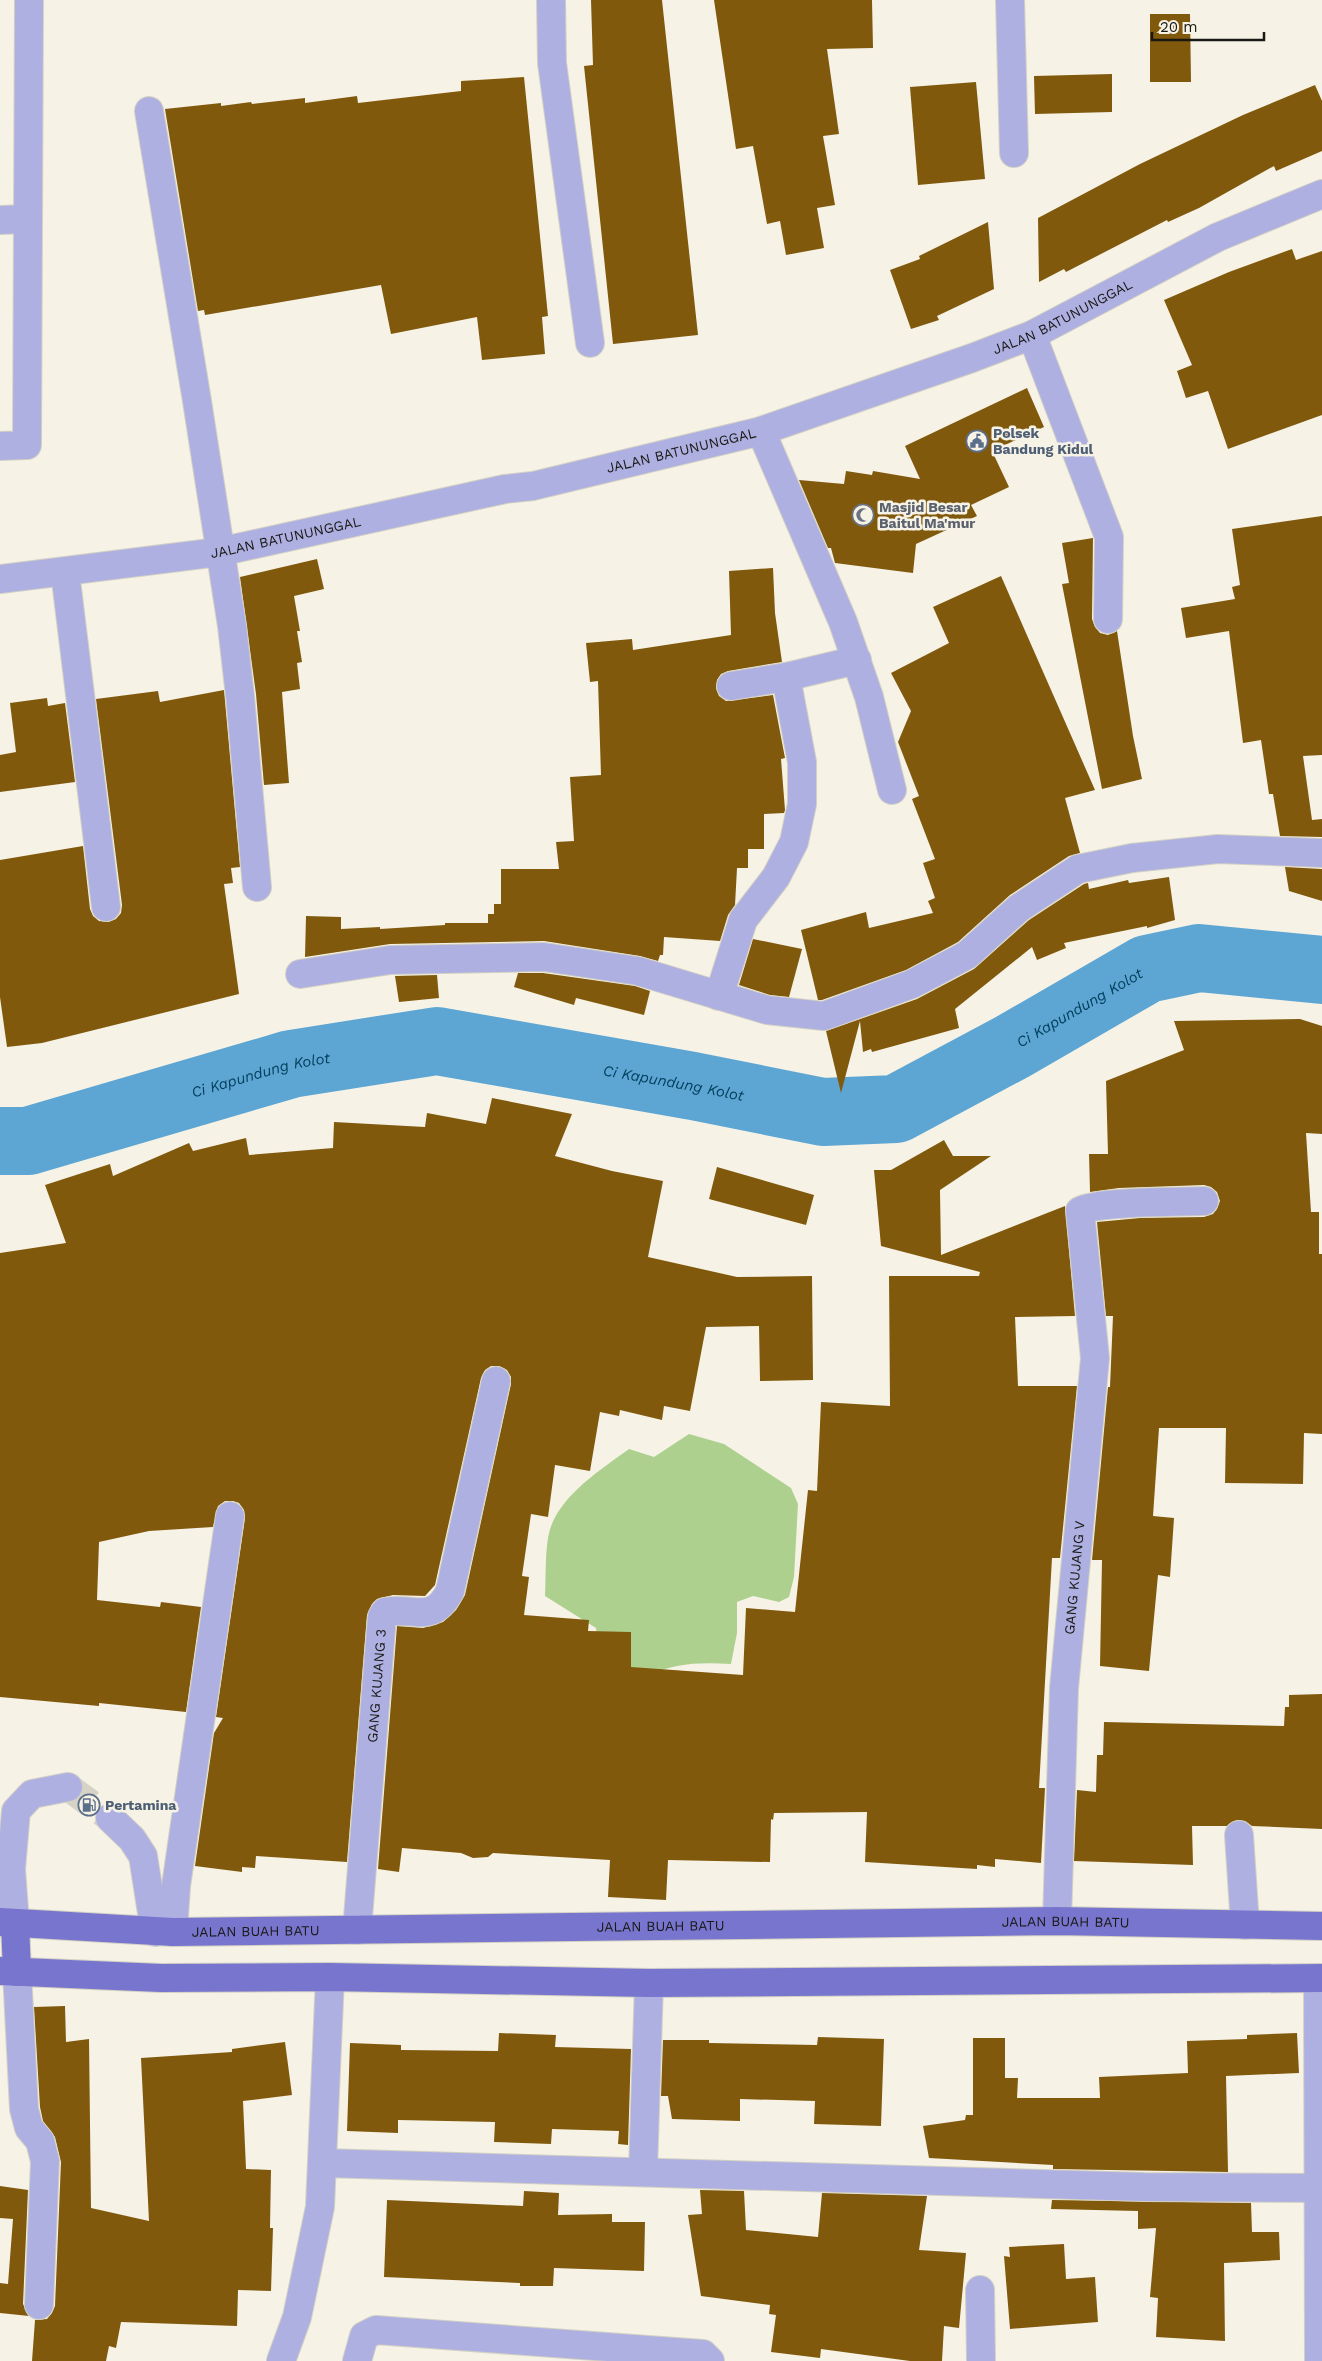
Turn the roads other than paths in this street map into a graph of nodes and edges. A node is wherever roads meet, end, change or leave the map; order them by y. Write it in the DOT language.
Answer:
graph roads {
  1 [pos="29,0"];
  2 [pos="551,0"];
  3 [pos="1010,0"];
  4 [pos="149,111"];
  5 [pos="1014,153"];
  6 [pos="1322,194"];
  7 [pos="28,219"];
  8 [pos="0,220"];
  9 [pos="1032,335"];
  10 [pos="590,343"];
  11 [pos="761,431"];
  12 [pos="0,446"];
  13 [pos="219,552"];
  14 [pos="65,572"];
  15 [pos="0,579"];
  16 [pos="1108,619"];
  17 [pos="848,662"];
  18 [pos="797,675"];
  19 [pos="732,686"];
  20 [pos="892,790"];
  21 [pos="1322,853"];
  22 [pos="257,887"];
  23 [pos="106,907"];
  24 [pos="300,974"];
  25 [pos="720,996"];
  26 [pos="1204,1201"];
  27 [pos="496,1381"];
  28 [pos="230,1516"];
  29 [pos="68,1787"];
  30 [pos="110,1818"];
  31 [pos="1239,1835"];
  32 [pos="1057,1921"];
  33 [pos="8,1922"];
  34 [pos="1246,1925"];
  35 [pos="1322,1926"];
  36 [pos="357,1930"];
  37 [pos="164,1932"];
  38 [pos="8,1972"];
  39 [pos="330,1977"];
  40 [pos="1320,1978"];
  41 [pos="649,1983"];
  42 [pos="322,2163"];
  43 [pos="643,2172"];
  44 [pos="1321,2188"];
  45 [pos="980,2290"];
  46 [pos="39,2304"];
  47 [pos="281,2361"];
  48 [pos="357,2361"];
  49 [pos="710,2361"];
  50 [pos="981,2361"];
  51 [pos="1318,2361"];
  1 -- 7 [label="street"];
  2 -- 10 [label="street"];
  3 -- 5 [label="street"];
  4 -- 13 [label="street"];
  6 -- 9 [label="street, JALAN BATUNUNGGAL"];
  7 -- 8 [label="street"];
  7 -- 12 [label="street"];
  9 -- 11 [label="street, JALAN BATUNUNGGAL"];
  9 -- 16 [label="street"];
  11 -- 13 [label="street, JALAN BATUNUNGGAL"];
  11 -- 17 [label="street"];
  13 -- 14 [label="street, JALAN BATUNUNGGAL"];
  13 -- 22 [label="street"];
  14 -- 15 [label="street, JALAN BATUNUNGGAL"];
  14 -- 23 [label="street"];
  17 -- 18 [label="street"];
  17 -- 20 [label="street"];
  18 -- 19 [label="street"];
  18 -- 25 [label="street"];
  21 -- 25 [label="street"];
  24 -- 25 [label="street"];
  26 -- 32 [label="street, GANG KUJANG V"];
  27 -- 36 [label="street, GANG KUJANG 3"];
  28 -- 37 [label="street"];
  29 -- 33 [label="street"];
  30 -- 37 [label="street"];
  31 -- 34 [label="street"];
  32 -- 34 [label="main road, JALAN BUAH BATU"];
  32 -- 36 [label="main road, JALAN BUAH BATU"];
  33 -- 37 [label="main road, JALAN BUAH BATU"];
  33 -- 38 [label="main road"];
  34 -- 35 [label="main road, JALAN BUAH BATU"];
  36 -- 37 [label="main road, JALAN BUAH BATU"];
  38 -- 39 [label="main road"];
  38 -- 46 [label="street"];
  39 -- 41 [label="main road"];
  39 -- 42 [label="street"];
  40 -- 41 [label="main road"];
  40 -- 44 [label="street"];
  41 -- 43 [label="street"];
  42 -- 43 [label="street"];
  42 -- 47 [label="street"];
  43 -- 44 [label="street"];
  44 -- 51 [label="street"];
  45 -- 50 [label="street"];
  48 -- 49 [label="street"];
}
